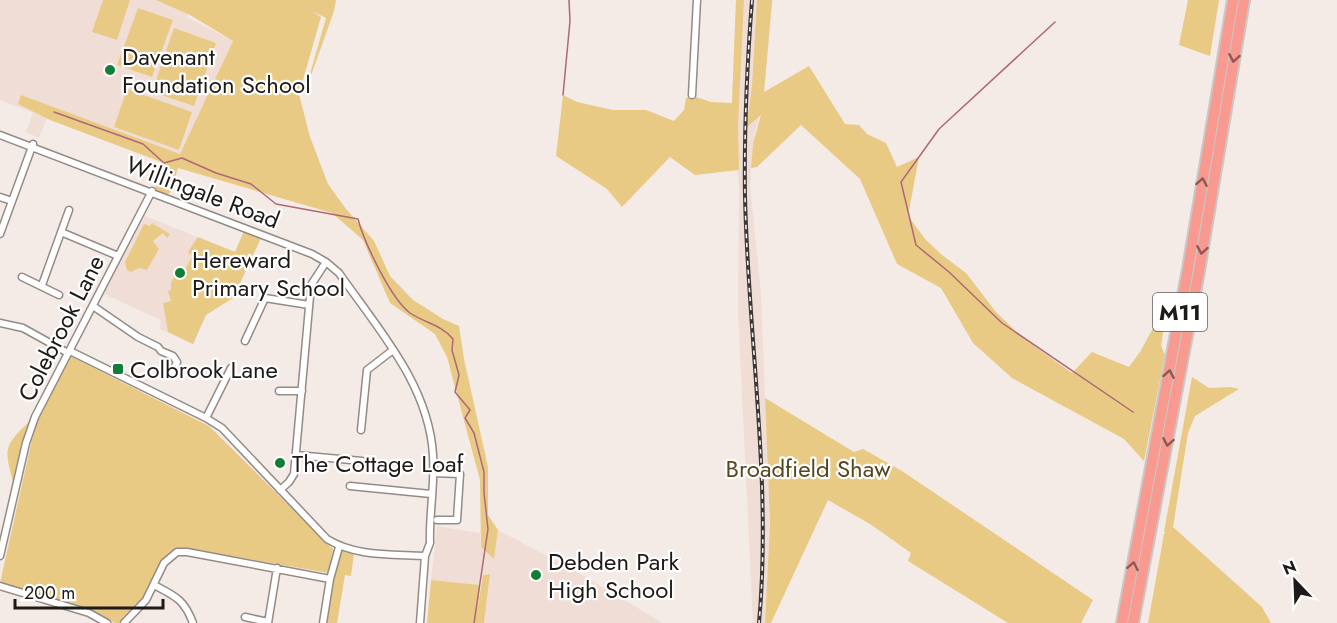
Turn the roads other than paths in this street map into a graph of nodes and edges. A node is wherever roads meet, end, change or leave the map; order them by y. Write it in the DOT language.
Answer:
graph roads {
  1 [pos="696,0"];
  2 [pos="1233,0"];
  3 [pos="1244,0"];
  4 [pos="692,95"];
  5 [pos="0,135"];
  6 [pos="33,145"];
  7 [pos="152,191"];
  8 [pos="0,197"];
  9 [pos="12,201"];
  10 [pos="69,210"];
  11 [pos="61,232"];
  12 [pos="0,234"];
  13 [pos="118,256"];
  14 [pos="326,262"];
  15 [pos="22,277"];
  16 [pos="42,285"];
  17 [pos="59,295"];
  18 [pos="309,305"];
  19 [pos="93,306"];
  20 [pos="0,323"];
  21 [pos="245,341"];
  22 [pos="393,350"];
  23 [pos="69,352"];
  24 [pos="182,352"];
  25 [pos="175,358"];
  26 [pos="231,368"];
  27 [pos="172,374"];
  28 [pos="279,391"];
  29 [pos="302,391"];
  30 [pos="206,418"];
  31 [pos="361,430"];
  32 [pos="296,455"];
  33 [pos="362,461"];
  34 [pos="433,473"];
  35 [pos="350,486"];
  36 [pos="280,490"];
  37 [pos="431,494"];
  38 [pos="437,520"];
  39 [pos="339,547"];
  40 [pos="0,556"];
  41 [pos="425,556"];
  42 [pos="277,568"];
  43 [pos="330,579"];
  44 [pos="154,585"];
  45 [pos="0,586"];
  46 [pos="245,617"];
  47 [pos="268,622"];
  48 [pos="107,623"];
  49 [pos="124,623"];
  50 [pos="193,623"];
  51 [pos="323,623"];
  52 [pos="420,623"];
  53 [pos="1122,623"];
  54 [pos="1133,623"];
  1 -- 4 [label="street"];
  53 -- 2 [label="highway, M11, one-way"];
  3 -- 54 [label="highway, M11, one-way"];
  5 -- 6 [label="street, Willingale Road"];
  6 -- 7 [label="street, Willingale Road"];
  6 -- 9 [label="street"];
  7 -- 13 [label="street, Colebrook Lane"];
  7 -- 14 [label="street, Willingale Road"];
  8 -- 9 [label="street"];
  9 -- 12 [label="street"];
  10 -- 11 [label="street"];
  11 -- 13 [label="street"];
  11 -- 16 [label="street"];
  13 -- 19 [label="street, Colebrook Lane"];
  14 -- 18 [label="street"];
  14 -- 22 [label="street, Willingale Road"];
  15 -- 16 [label="street"];
  16 -- 17 [label="street"];
  18 -- 21 [label="street"];
  18 -- 29 [label="street"];
  19 -- 23 [label="street, Colebrook Lane"];
  19 -- 25 [label="street"];
  20 -- 23 [label="street"];
  22 -- 31 [label="street"];
  22 -- 34 [label="street, Willingale Road"];
  23 -- 30 [label="street"];
  23 -- 40 [label="street, Colebrook Lane"];
  24 -- 25 [label="street"];
  25 -- 27 [label="street"];
  26 -- 30 [label="street"];
  28 -- 29 [label="street"];
  29 -- 32 [label="street"];
  30 -- 36 [label="street"];
  32 -- 33 [label="street"];
  32 -- 36 [label="street"];
  34 -- 37 [label="street, Willingale Road"];
  34 -- 38 [label="street"];
  35 -- 37 [label="street"];
  36 -- 39 [label="street"];
  37 -- 41 [label="street, Willingale Road"];
  39 -- 41 [label="street"];
  39 -- 43 [label="street"];
  41 -- 52 [label="street, Willingale Road"];
  42 -- 43 [label="street"];
  42 -- 44 [label="street"];
  42 -- 47 [label="street"];
  43 -- 51 [label="street"];
  44 -- 49 [label="street"];
  44 -- 50 [label="street"];
  45 -- 48 [label="street"];
  46 -- 47 [label="street"];
}
